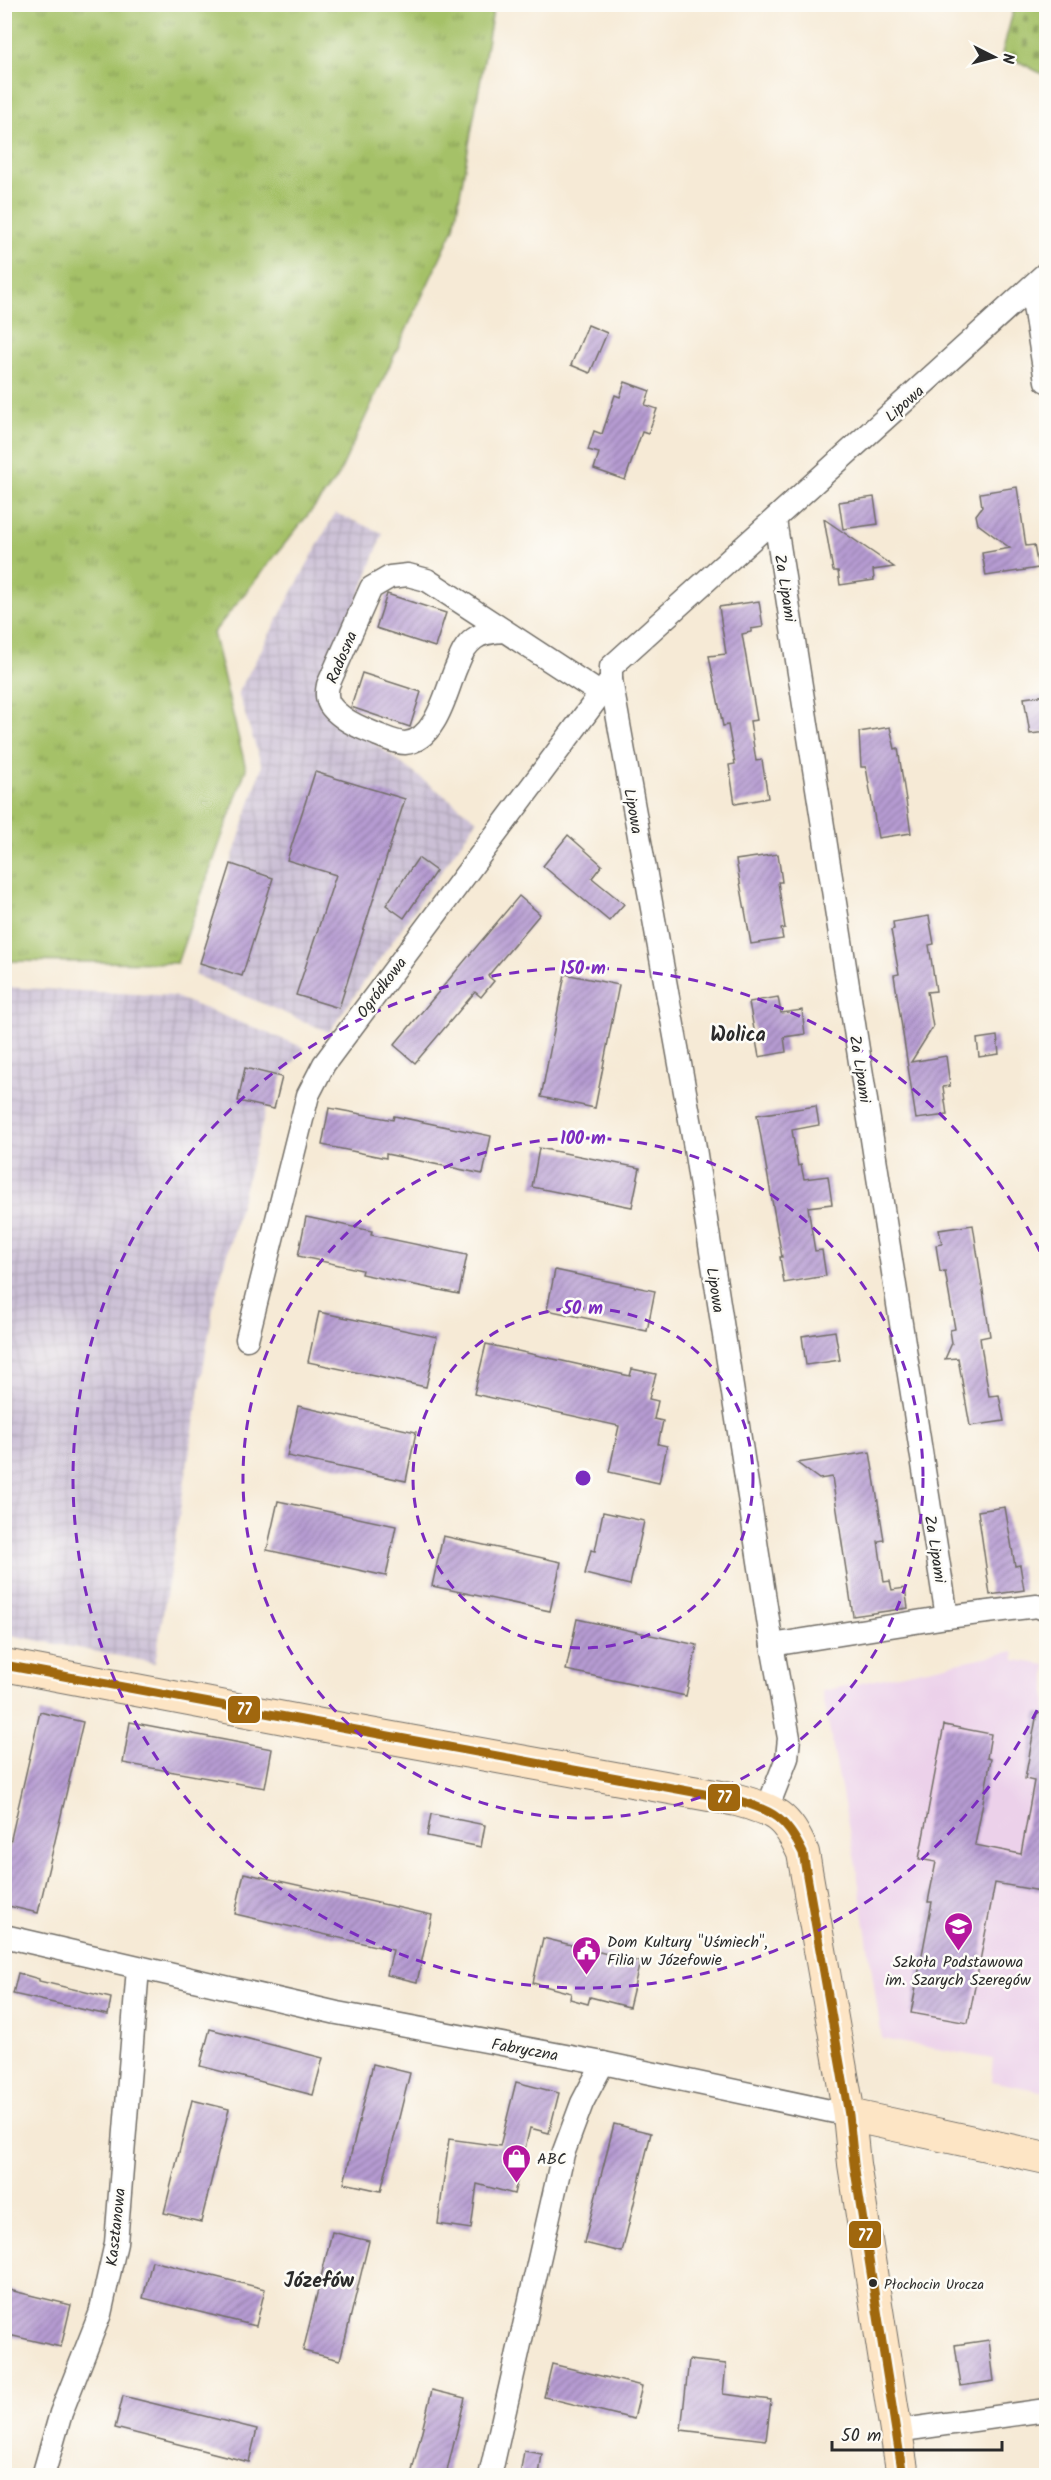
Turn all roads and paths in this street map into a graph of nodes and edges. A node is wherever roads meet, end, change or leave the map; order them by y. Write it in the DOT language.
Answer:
graph roads {
  1 [pos="1039,280"];
  2 [pos="1047,381"];
  3 [pos="775,520"];
  4 [pos="505,631"];
  5 [pos="606,687"];
  6 [pos="247,1339"];
  7 [pos="1047,1610"];
  8 [pos="946,1617"];
  9 [pos="772,1645"];
  10 [pos="4,1665"];
  11 [pos="767,1809"];
  12 [pos="4,1936"];
  13 [pos="138,1968"];
  14 [pos="603,2062"];
  15 [pos="849,2115"];
  16 [pos="1047,2158"];
  17 [pos="1047,2410"];
  18 [pos="896,2431"];
  19 [pos="43,2475"];
  20 [pos="490,2475"];
  21 [pos="903,2475"];
  1 -- 2 [label="street"];
  1 -- 3 [label="street, Lipowa"];
  3 -- 5 [label="street, Lipowa"];
  3 -- 8 [label="street, Za Lipami"];
  4 -- 4 [label="street, Radosna"];
  4 -- 5 [label="street, Radosna"];
  5 -- 6 [label="street, Ogródkowa"];
  5 -- 9 [label="street, Lipowa"];
  7 -- 8 [label="street"];
  8 -- 9 [label="street"];
  9 -- 11 [label="street, Lipowa"];
  10 -- 11 [label="main road"];
  11 -- 15 [label="main road"];
  12 -- 13 [label="street, Fabryczna"];
  13 -- 14 [label="street, Fabryczna"];
  13 -- 19 [label="street, Kasztanowa"];
  14 -- 15 [label="street, Fabryczna"];
  14 -- 20 [label="street"];
  15 -- 16 [label="main road, Fabryczna"];
  15 -- 18 [label="main road"];
  17 -- 18 [label="street"];
  18 -- 21 [label="main road"];
}
